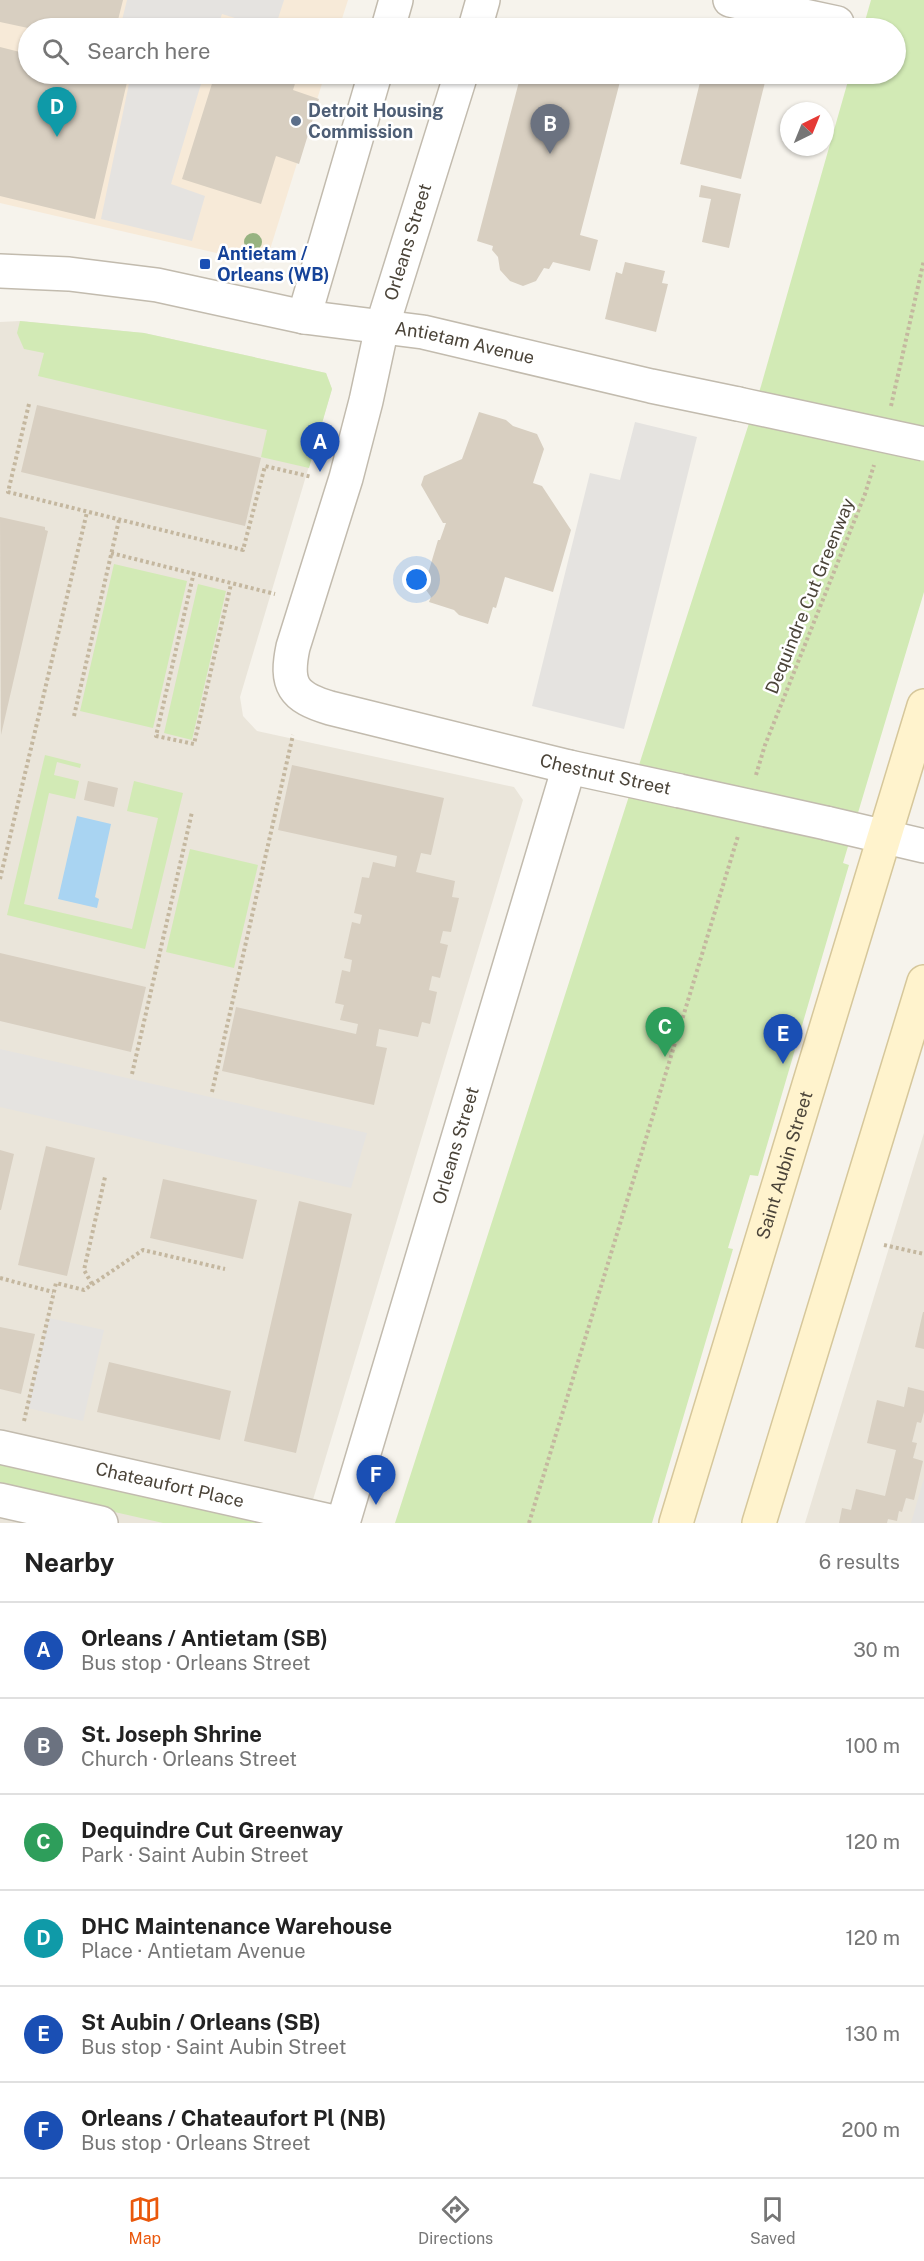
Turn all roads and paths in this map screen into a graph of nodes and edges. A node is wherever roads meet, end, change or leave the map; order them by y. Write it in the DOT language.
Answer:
graph roads {
  1 [pos="396,0"];
  2 [pos="483,0"];
  3 [pos="730,0"];
  4 [pos="391,18"];
  5 [pos="477,18"];
  6 [pos="814,18"];
  7 [pos="372,84"];
  8 [pos="457,84"];
  9 [pos="924,260"];
  10 [pos="0,271"];
  11 [pos="304,316"];
  12 [pos="382,327"];
  13 [pos="29,404"];
  14 [pos="890,408"];
  15 [pos="924,444"];
  16 [pos="875,461"];
  17 [pos="312,477"];
  18 [pos="87,512"];
  19 [pos="119,520"];
  20 [pos="111,554"];
  21 [pos="194,572"];
  22 [pos="231,584"];
  23 [pos="275,594"];
  24 [pos="293,689"];
  25 [pos="924,706"];
  26 [pos="74,716"];
  27 [pos="293,735"];
  28 [pos="569,767"];
  29 [pos="755,780"];
  30 [pos="192,812"];
  31 [pos="741,825"];
  32 [pos="884,837"];
  33 [pos="924,846"];
  34 [pos="0,879"];
  35 [pos="924,982"];
  36 [pos="132,1074"];
  37 [pos="212,1092"];
  38 [pos="105,1177"];
  39 [pos="884,1245"];
  40 [pos="924,1254"];
  41 [pos="225,1269"];
  42 [pos="0,1278"];
  43 [pos="92,1284"];
  44 [pos="53,1292"];
  45 [pos="23,1423"];
  46 [pos="0,1447"];
  47 [pos="0,1500"];
  48 [pos="101,1523"];
  49 [pos="341,1523"];
  50 [pos="530,1523"];
  51 [pos="676,1523"];
  52 [pos="759,1523"];
  1 -- 4 [label="street"];
  2 -- 5 [label="street"];
  3 -- 6 [label="street"];
  7 -- 11 [label="street"];
  8 -- 12 [label="street, Orleans Street"];
  9 -- 14 [label="path"];
  10 -- 11 [label="street, Antietam Avenue"];
  11 -- 12 [label="street, Antietam Avenue"];
  12 -- 15 [label="street, Antietam Avenue, bridge"];
  12 -- 24 [label="street, Orleans Street"];
  13 -- 18 [label="path"];
  16 -- 29 [label="path, Dequindre Cut Greenway"];
  17 -- 19 [label="path"];
  18 -- 19 [label="path"];
  18 -- 34 [label="path"];
  19 -- 20 [label="path"];
  20 -- 21 [label="path"];
  20 -- 26 [label="path"];
  21 -- 22 [label="path"];
  21 -- 22 [label="path"];
  22 -- 23 [label="path"];
  24 -- 28 [label="street, Chestnut Street"];
  25 -- 32 [label="main road, Saint Aubin Street"];
  27 -- 37 [label="path"];
  28 -- 32 [label="street, Chestnut Street, bridge"];
  28 -- 49 [label="street, Orleans Street"];
  30 -- 36 [label="path"];
  31 -- 50 [label="path"];
  32 -- 33 [label="street, Chestnut Street"];
  32 -- 51 [label="main road, Saint Aubin Street"];
  35 -- 52 [label="main road"];
  38 -- 43 [label="path"];
  39 -- 40 [label="path"];
  41 -- 43 [label="path"];
  42 -- 44 [label="path"];
  43 -- 44 [label="path"];
  44 -- 45 [label="path"];
  46 -- 49 [label="street, Chateaufort Place"];
  47 -- 48 [label="street"];
}
